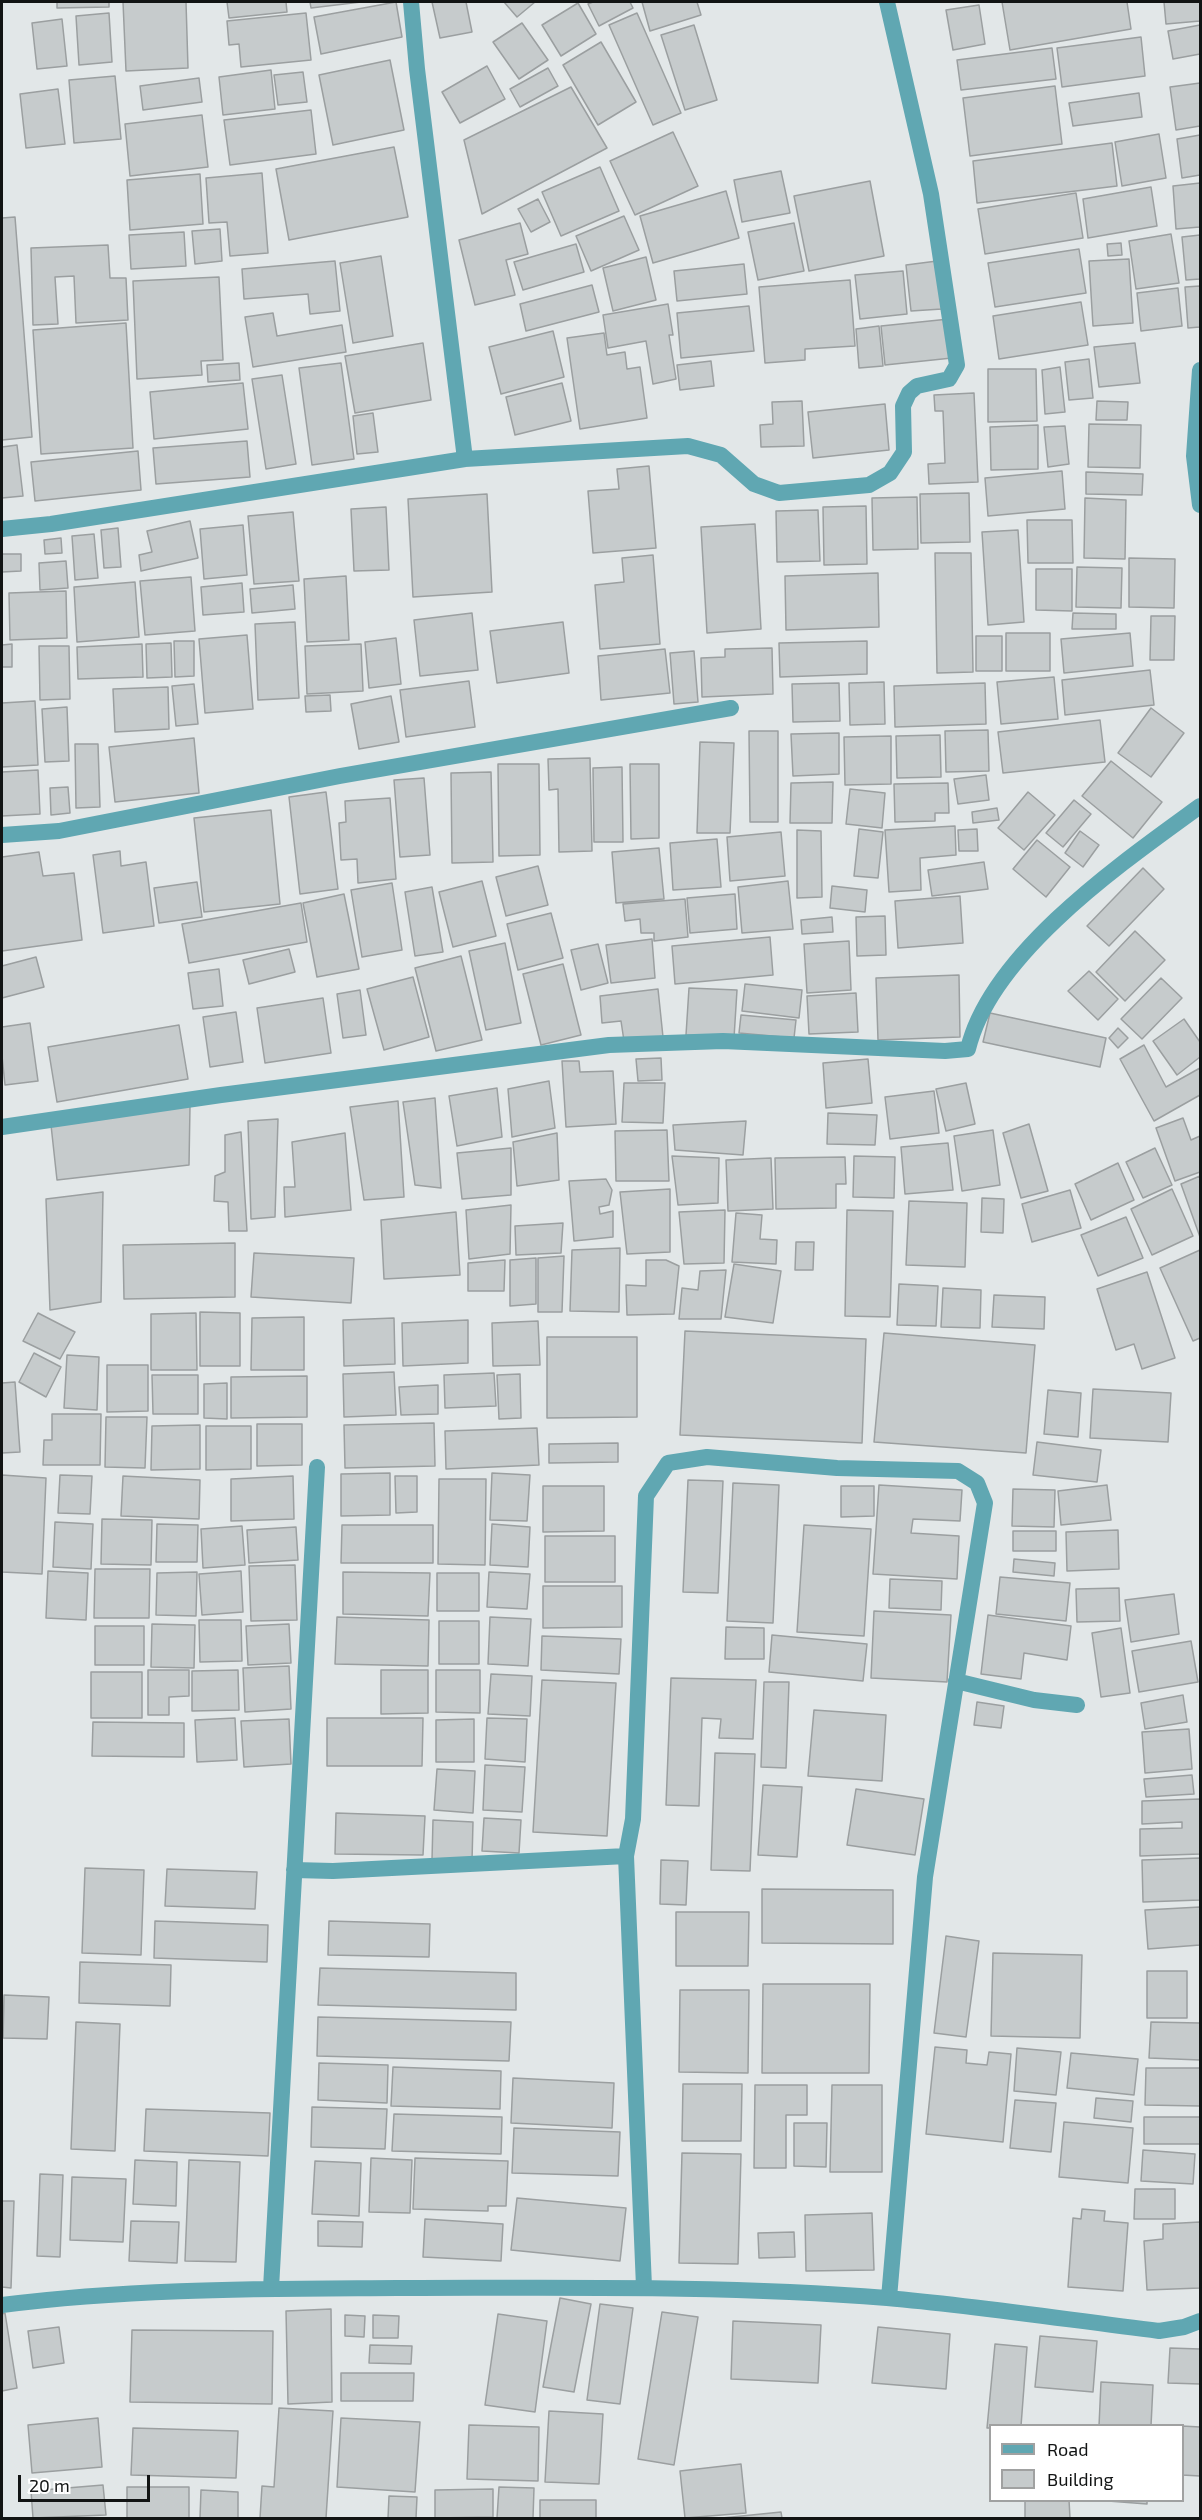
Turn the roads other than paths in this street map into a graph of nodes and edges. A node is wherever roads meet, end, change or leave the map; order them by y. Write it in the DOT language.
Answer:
graph roads {
  1 [pos="411,2"];
  2 [pos="888,2"];
  3 [pos="1200,370"];
  4 [pos="465,459"];
  5 [pos="1200,505"];
  6 [pos="2,529"];
  7 [pos="731,708"];
  8 [pos="1200,806"];
  9 [pos="2,835"];
  10 [pos="2,1127"];
  11 [pos="317,1467"];
  12 [pos="956,1681"];
  13 [pos="1077,1705"];
  14 [pos="626,1856"];
  15 [pos="294,1870"];
  16 [pos="644,2287"];
  17 [pos="271,2288"];
  18 [pos="889,2298"];
  19 [pos="2,2305"];
  20 [pos="1200,2321"];
  1 -- 4 [label="street"];
  2 -- 4 [label="street"];
  3 -- 5 [label="street"];
  4 -- 6 [label="street"];
  7 -- 9 [label="street"];
  8 -- 10 [label="street"];
  11 -- 15 [label="street"];
  12 -- 13 [label="street"];
  12 -- 14 [label="street"];
  12 -- 18 [label="street"];
  14 -- 15 [label="street"];
  14 -- 16 [label="street"];
  15 -- 17 [label="street"];
  16 -- 17 [label="street"];
  16 -- 18 [label="street"];
  17 -- 19 [label="street"];
  18 -- 20 [label="street"];
}
